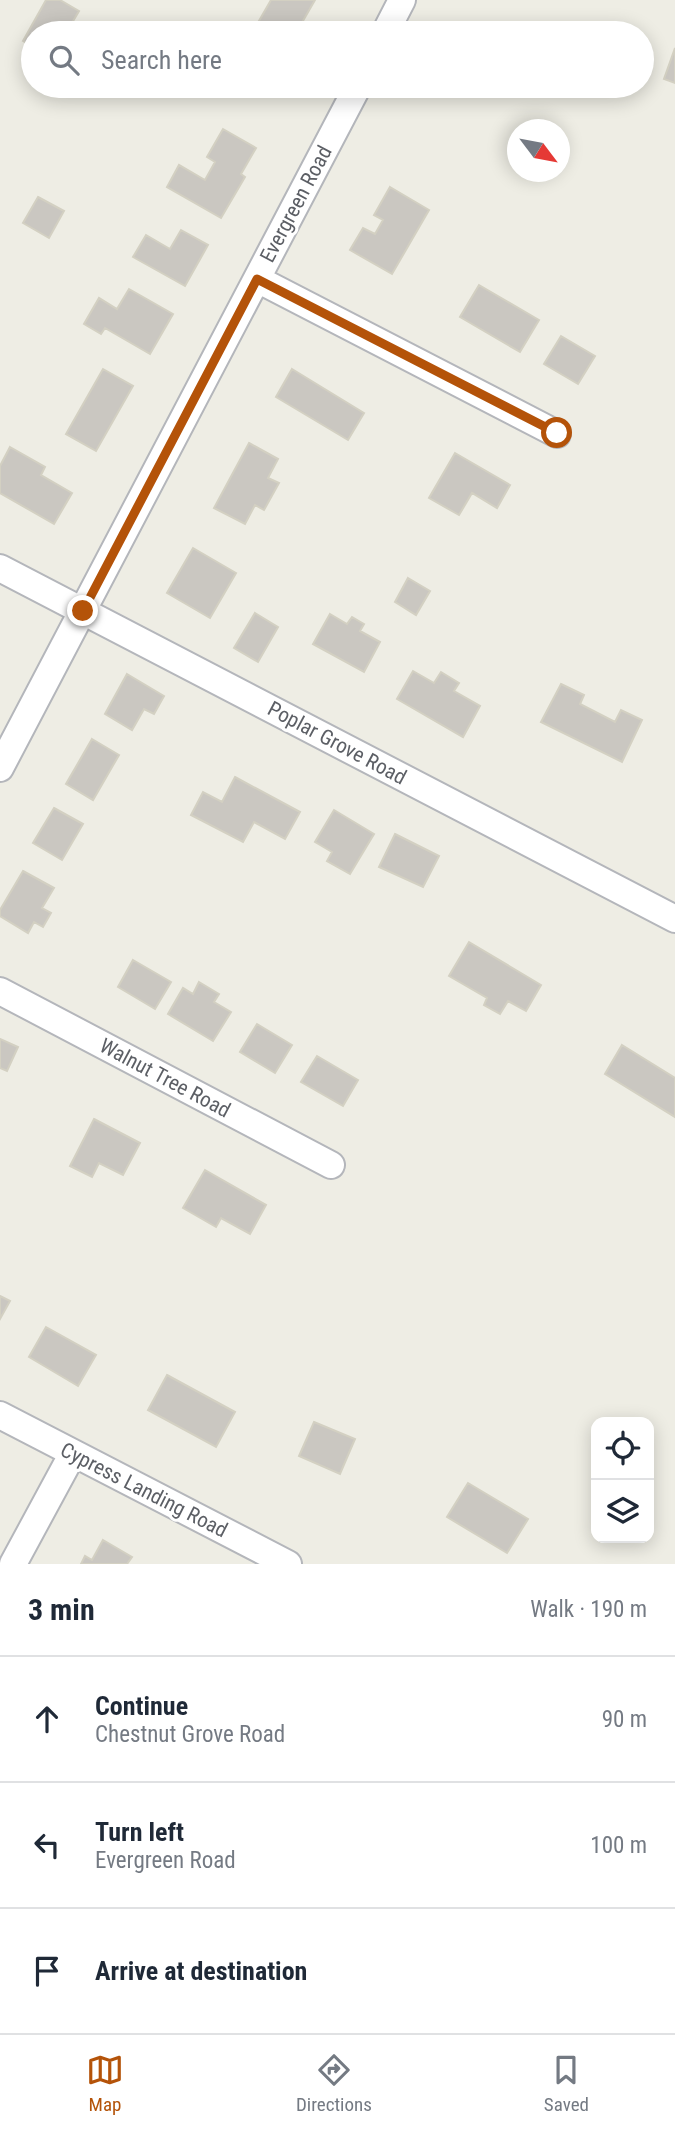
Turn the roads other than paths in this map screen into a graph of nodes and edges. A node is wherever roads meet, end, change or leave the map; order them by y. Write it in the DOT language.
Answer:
graph roads {
  1 [pos="402,0"];
  2 [pos="391,21"];
  3 [pos="352,98"];
  4 [pos="257,279"];
  5 [pos="557,433"];
  6 [pos="0,568"];
  7 [pos="83,611"];
  8 [pos="0,768"];
  9 [pos="675,919"];
  10 [pos="0,991"];
  11 [pos="331,1165"];
  12 [pos="0,1415"];
  13 [pos="73,1453"];
  14 [pos="12,1564"];
  15 [pos="288,1564"];
  1 -- 2 [label="street"];
  3 -- 4 [label="street, Evergreen Road"];
  4 -- 5 [label="street"];
  4 -- 7 [label="street, Evergreen Road"];
  6 -- 7 [label="street, Poplar Grove Road"];
  7 -- 8 [label="street, Evergreen Road"];
  7 -- 9 [label="street, Poplar Grove Road"];
  10 -- 11 [label="street, Walnut Tree Road"];
  12 -- 13 [label="street, Cypress Landing Road"];
  13 -- 14 [label="street"];
  13 -- 15 [label="street, Cypress Landing Road"];
}
